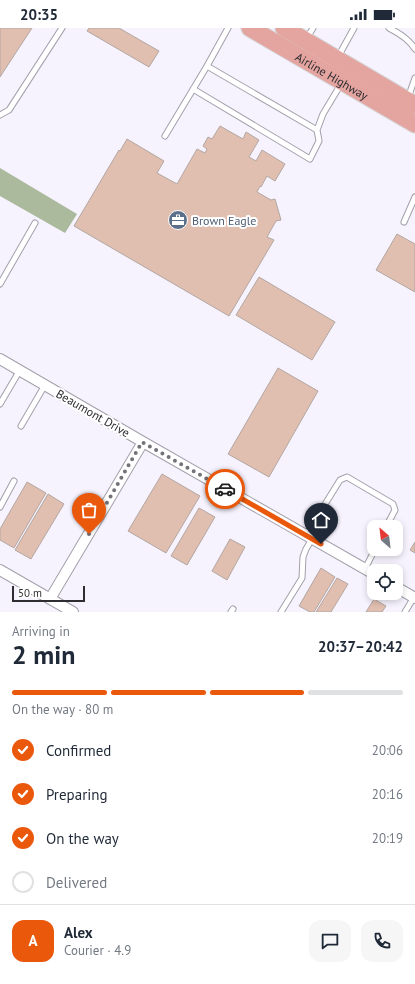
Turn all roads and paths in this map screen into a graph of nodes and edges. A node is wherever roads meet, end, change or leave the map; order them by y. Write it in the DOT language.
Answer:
graph roads {
  1 [pos="62,28"];
  2 [pos="228,28"];
  3 [pos="250,28"];
  4 [pos="284,28"];
  5 [pos="354,28"];
  6 [pos="389,28"];
  7 [pos="306,42"];
  8 [pos="415,49"];
  9 [pos="336,59"];
  10 [pos="207,66"];
  11 [pos="415,78"];
  12 [pos="343,82"];
  13 [pos="193,89"];
  14 [pos="411,103"];
  15 [pos="0,114"];
  16 [pos="415,124"];
  17 [pos="317,130"];
  18 [pos="165,136"];
  19 [pos="415,198"];
  20 [pos="35,222"];
  21 [pos="404,222"];
  22 [pos="0,284"];
  23 [pos="0,359"];
  24 [pos="20,370"];
  25 [pos="45,385"];
  26 [pos="0,404"];
  27 [pos="21,426"];
  28 [pos="142,442"];
  29 [pos="14,481"];
  30 [pos="0,507"];
  31 [pos="390,520"];
  32 [pos="309,537"];
  33 [pos="372,556"];
  34 [pos="365,569"];
  35 [pos="0,570"];
  36 [pos="403,591"];
  37 [pos="414,597"];
  38 [pos="50,599"];
  39 [pos="73,612"];
  40 [pos="281,612"];
  41 [pos="405,612"];
  1 -- 15 [label="lane"];
  2 -- 10 [label="lane"];
  3 -- 7 [label="highway, Airline Highway"];
  4 -- 7 [label="highway, Airline Highway"];
  5 -- 9 [label="lane"];
  6 -- 8 [label="lane"];
  7 -- 9 [label="highway, Airline Highway"];
  7 -- 12 [label="highway, Airline Highway"];
  9 -- 14 [label="highway, Airline Highway"];
  10 -- 13 [label="lane"];
  10 -- 17 [label="lane"];
  11 -- 14 [label="lane"];
  12 -- 16 [label="highway, Airline Highway"];
  12 -- 17 [label="lane"];
  13 -- 17 [label="lane"];
  13 -- 18 [label="lane"];
  19 -- 21 [label="lane"];
  20 -- 22 [label="lane"];
  23 -- 24 [label="street, Beaumont Drive"];
  24 -- 25 [label="street, Beaumont Drive"];
  24 -- 26 [label="lane"];
  25 -- 27 [label="lane"];
  25 -- 28 [label="street, Beaumont Drive"];
  28 -- 32 [label="street, Beaumont Drive"];
  28 -- 38 [label="street"];
  29 -- 30 [label="lane"];
  31 -- 32 [label="lane"];
  32 -- 34 [label="street, Beaumont Drive"];
  32 -- 40 [label="lane"];
  33 -- 34 [label="lane"];
  35 -- 38 [label="street"];
  36 -- 37 [label="street"];
  37 -- 41 [label="lane"];
  38 -- 39 [label="street"];
}
